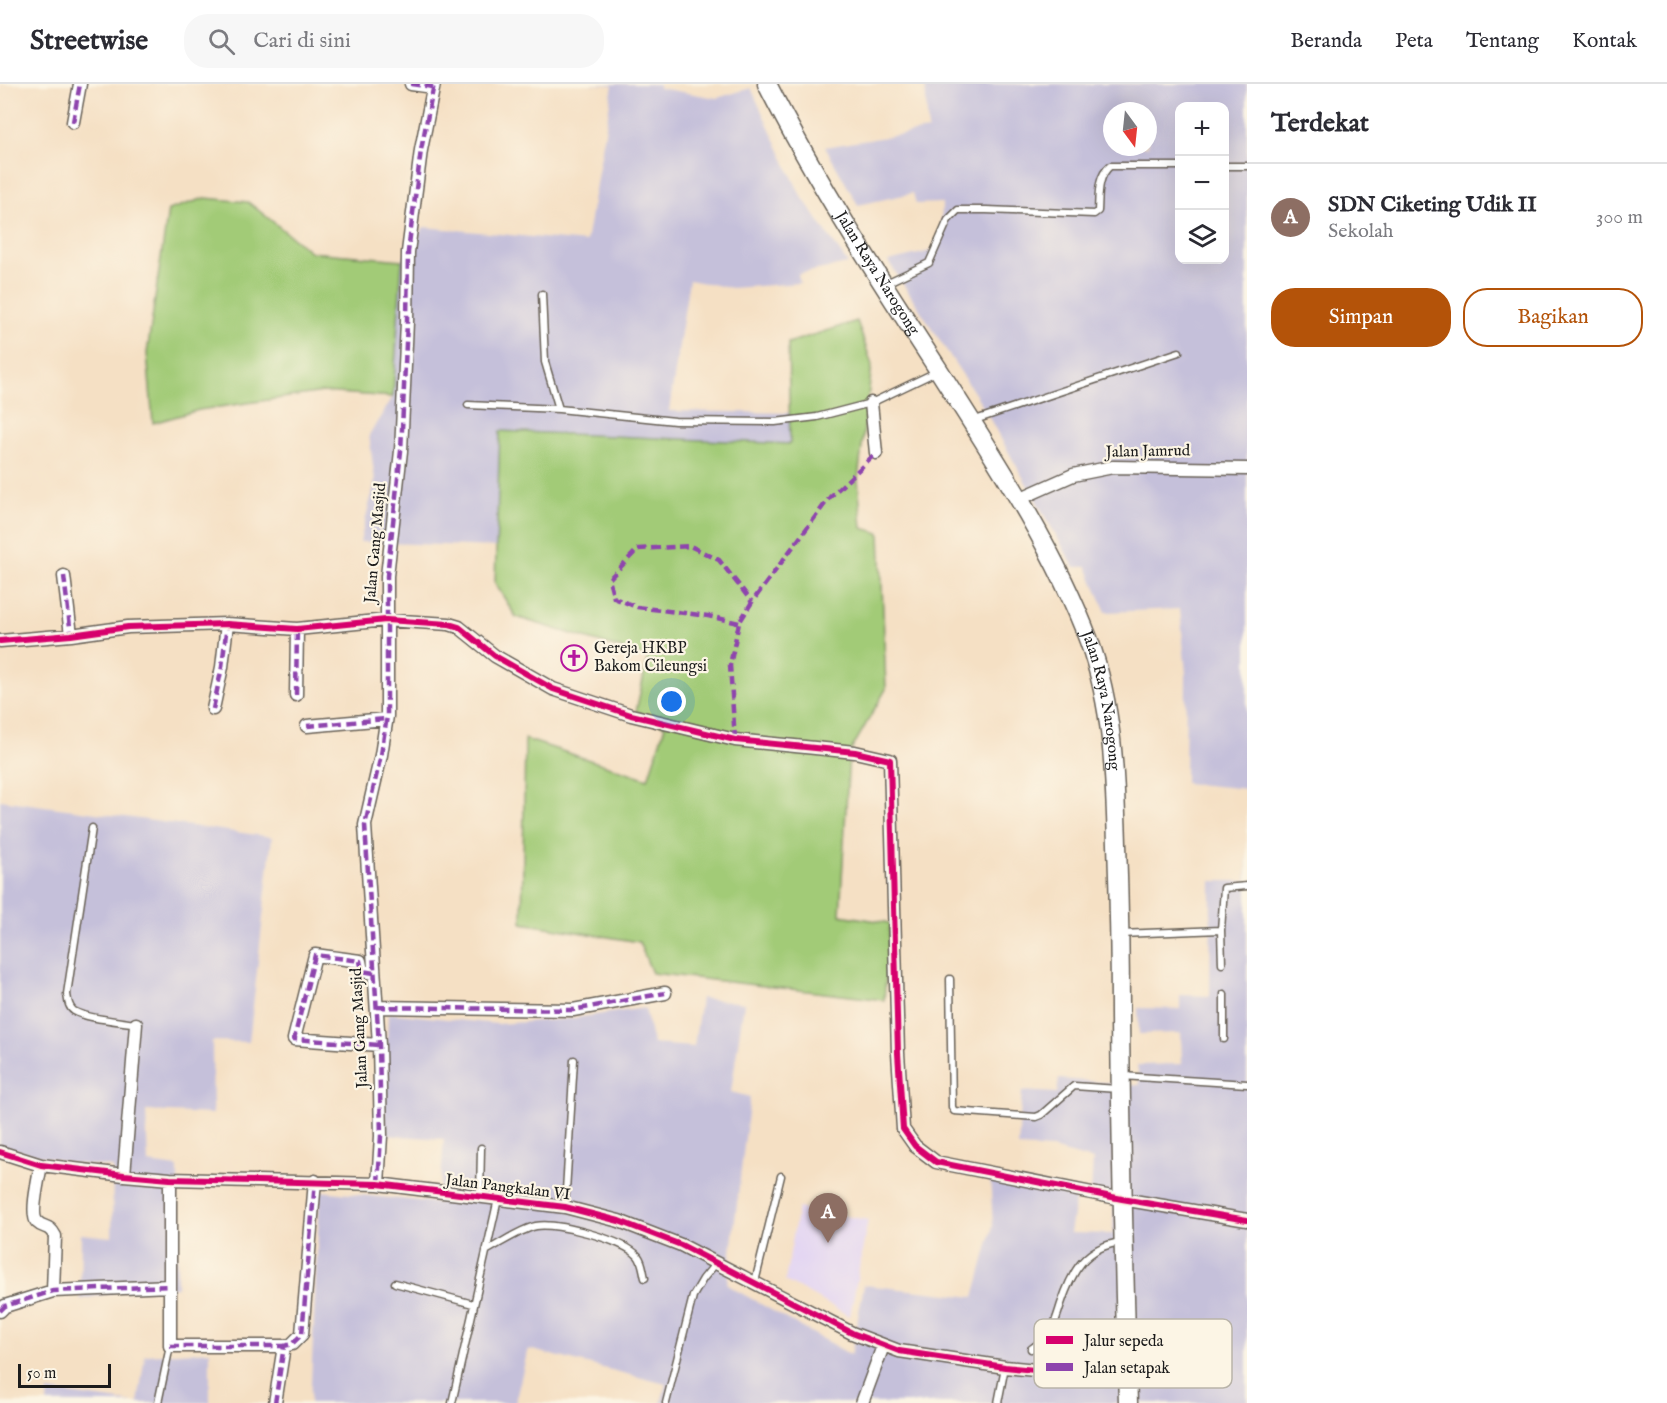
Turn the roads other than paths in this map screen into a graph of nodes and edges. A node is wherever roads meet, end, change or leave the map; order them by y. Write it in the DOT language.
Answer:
graph roads {
  1 [pos="80,84"];
  2 [pos="411,84"];
  3 [pos="767,84"];
  4 [pos="433,85"];
  5 [pos="73,122"];
  6 [pos="1175,166"];
  7 [pos="1229,166"];
  8 [pos="1247,166"];
  9 [pos="884,284"];
  10 [pos="542,294"];
  11 [pos="1179,352"];
  12 [pos="939,370"];
  13 [pos="871,403"];
  14 [pos="468,405"];
  15 [pos="559,410"];
  16 [pos="972,421"];
  17 [pos="876,453"];
  18 [pos="1247,469"];
  19 [pos="1019,499"];
  20 [pos="64,576"];
  21 [pos="386,620"];
  22 [pos="227,624"];
  23 [pos="297,629"];
  24 [pos="71,635"];
  25 [pos="0,640"];
  26 [pos="296,695"];
  27 [pos="213,709"];
  28 [pos="386,719"];
  29 [pos="307,726"];
  30 [pos="92,828"];
  31 [pos="1247,886"];
  32 [pos="1221,930"];
  33 [pos="1120,934"];
  34 [pos="1222,963"];
  35 [pos="374,973"];
  36 [pos="950,979"];
  37 [pos="665,993"];
  38 [pos="1224,994"];
  39 [pos="377,1007"];
  40 [pos="136,1024"];
  41 [pos="1224,1039"];
  42 [pos="379,1045"];
  43 [pos="574,1060"];
  44 [pos="1121,1083"];
  45 [pos="1247,1084"];
  46 [pos="482,1148"];
  47 [pos="0,1152"];
  48 [pos="41,1165"];
  49 [pos="124,1175"];
  50 [pos="781,1176"];
  51 [pos="170,1179"];
  52 [pos="315,1181"];
  53 [pos="378,1184"];
  54 [pos="480,1198"];
  55 [pos="498,1199"];
  56 [pos="1122,1199"];
  57 [pos="565,1207"];
  58 [pos="1247,1220"];
  59 [pos="1124,1241"];
  60 [pos="486,1251"];
  61 [pos="716,1262"];
  62 [pos="645,1278"];
  63 [pos="755,1281"];
  64 [pos="395,1283"];
  65 [pos="170,1286"];
  66 [pos="53,1292"];
  67 [pos="473,1304"];
  68 [pos="0,1311"];
  69 [pos="1056,1319"];
  70 [pos="1126,1319"];
  71 [pos="170,1346"];
  72 [pos="284,1346"];
  73 [pos="883,1346"];
  74 [pos="1034,1347"];
  75 [pos="1031,1349"];
  76 [pos="1005,1367"];
  77 [pos="1034,1370"];
  78 [pos="1127,1388"];
  79 [pos="158,1403"];
  80 [pos="274,1403"];
  81 [pos="452,1403"];
  82 [pos="666,1403"];
  83 [pos="862,1403"];
  84 [pos="998,1403"];
  85 [pos="1128,1403"];
  1 -- 5 [label="street"];
  2 -- 4 [label="street"];
  3 -- 9 [label="main road, Jalan Raya Narogong"];
  4 -- 21 [label="street, Jalan Gang Masjid"];
  6 -- 9 [label="lane"];
  7 -- 8 [label="lane"];
  9 -- 12 [label="main road, Jalan Raya Narogong"];
  10 -- 15 [label="lane"];
  11 -- 16 [label="lane"];
  12 -- 13 [label="lane"];
  12 -- 16 [label="main road, Jalan Raya Narogong"];
  13 -- 15 [label="lane"];
  13 -- 17 [label="street"];
  14 -- 15 [label="lane"];
  16 -- 19 [label="main road, Jalan Raya Narogong"];
  18 -- 19 [label="street, Jalan Jamrud"];
  19 -- 33 [label="main road, Jalan Raya Narogong"];
  20 -- 24 [label="street"];
  21 -- 23 [label="street"];
  21 -- 28 [label="street, Jalan Gang Masjid"];
  21 -- 56 [label="street"];
  22 -- 23 [label="street"];
  22 -- 24 [label="street"];
  22 -- 27 [label="street"];
  23 -- 26 [label="street"];
  24 -- 25 [label="street"];
  28 -- 29 [label="street"];
  28 -- 35 [label="street, Jalan Gang Masjid"];
  30 -- 40 [label="lane"];
  31 -- 32 [label="lane"];
  32 -- 33 [label="lane"];
  32 -- 34 [label="lane"];
  33 -- 44 [label="main road, Jalan Raya Narogong"];
  35 -- 39 [label="street, Jalan Gang Masjid"];
  35 -- 42 [label="street"];
  36 -- 44 [label="lane"];
  37 -- 39 [label="street"];
  38 -- 41 [label="lane"];
  39 -- 42 [label="street, Jalan Gang Masjid"];
  40 -- 49 [label="street"];
  42 -- 53 [label="street, Jalan Gang Masjid"];
  43 -- 57 [label="lane"];
  44 -- 45 [label="lane"];
  44 -- 56 [label="main road, Jalan Raya Narogong"];
  46 -- 54 [label="lane"];
  47 -- 48 [label="street, Jalan Pangkalan VI"];
  48 -- 49 [label="street, Jalan Pangkalan VI"];
  48 -- 66 [label="street"];
  49 -- 51 [label="street, Jalan Pangkalan VI"];
  50 -- 63 [label="lane"];
  51 -- 52 [label="street, Jalan Pangkalan VI"];
  51 -- 65 [label="street"];
  52 -- 53 [label="street, Jalan Pangkalan VI"];
  52 -- 72 [label="street"];
  53 -- 54 [label="street, Jalan Pangkalan VI"];
  54 -- 55 [label="street, Jalan Pangkalan VI"];
  55 -- 57 [label="street, Jalan Pangkalan VI"];
  55 -- 60 [label="lane"];
  56 -- 58 [label="street"];
  56 -- 59 [label="main road, Jalan Raya Narogong"];
  57 -- 61 [label="street, Jalan Pangkalan VI"];
  59 -- 69 [label="lane"];
  59 -- 70 [label="main road, Jalan Raya Narogong"];
  60 -- 62 [label="lane"];
  60 -- 67 [label="lane"];
  61 -- 63 [label="street, Jalan Pangkalan VI"];
  61 -- 82 [label="lane"];
  63 -- 73 [label="street, Jalan Pangkalan VI"];
  64 -- 67 [label="lane"];
  65 -- 66 [label="street"];
  65 -- 71 [label="street"];
  66 -- 68 [label="street"];
  67 -- 81 [label="lane"];
  71 -- 72 [label="street"];
  71 -- 79 [label="lane"];
  72 -- 80 [label="street"];
  73 -- 76 [label="street, Jalan Pangkalan VI"];
  73 -- 83 [label="street"];
  74 -- 75 [label="lane"];
  76 -- 77 [label="street, Jalan Pangkalan VI"];
  76 -- 84 [label="lane"];
  78 -- 85 [label="main road, Jalan Raya Narogong"];
}
